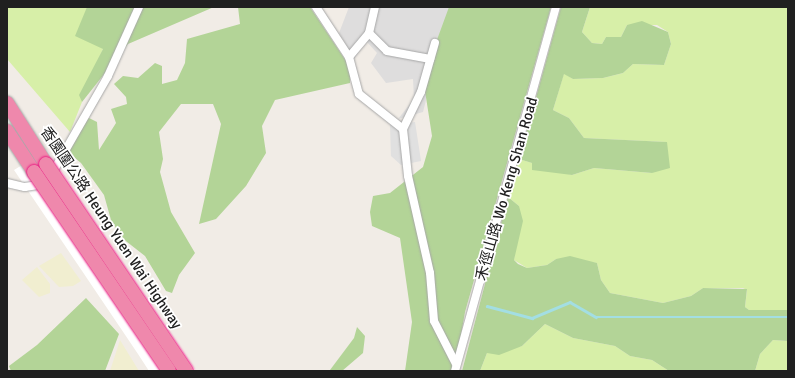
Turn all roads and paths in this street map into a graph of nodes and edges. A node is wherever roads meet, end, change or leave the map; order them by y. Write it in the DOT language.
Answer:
graph roads {
  1 [pos="140,7"];
  2 [pos="316,7"];
  3 [pos="374,7"];
  4 [pos="556,7"];
  5 [pos="369,33"];
  6 [pos="435,43"];
  7 [pos="349,57"];
  8 [pos="430,59"];
  9 [pos="7,103"];
  10 [pos="403,129"];
  11 [pos="7,131"];
  12 [pos="7,184"];
  13 [pos="456,368"];
  14 [pos="169,371"];
  15 [pos="186,371"];
  1 -- 12 [label="street"];
  2 -- 7 [label="street"];
  3 -- 5 [label="street"];
  4 -- 13 [label="street, 禾徑山路 Wo Keng Shan Road"];
  5 -- 7 [label="street"];
  5 -- 8 [label="street"];
  6 -- 8 [label="street"];
  7 -- 10 [label="street"];
  8 -- 10 [label="street"];
  9 -- 15 [label="highway, 香園圍公路 Heung Yuen Wai Highway, bridge"];
  10 -- 13 [label="street"];
  11 -- 14 [label="highway, bridge"];
}
